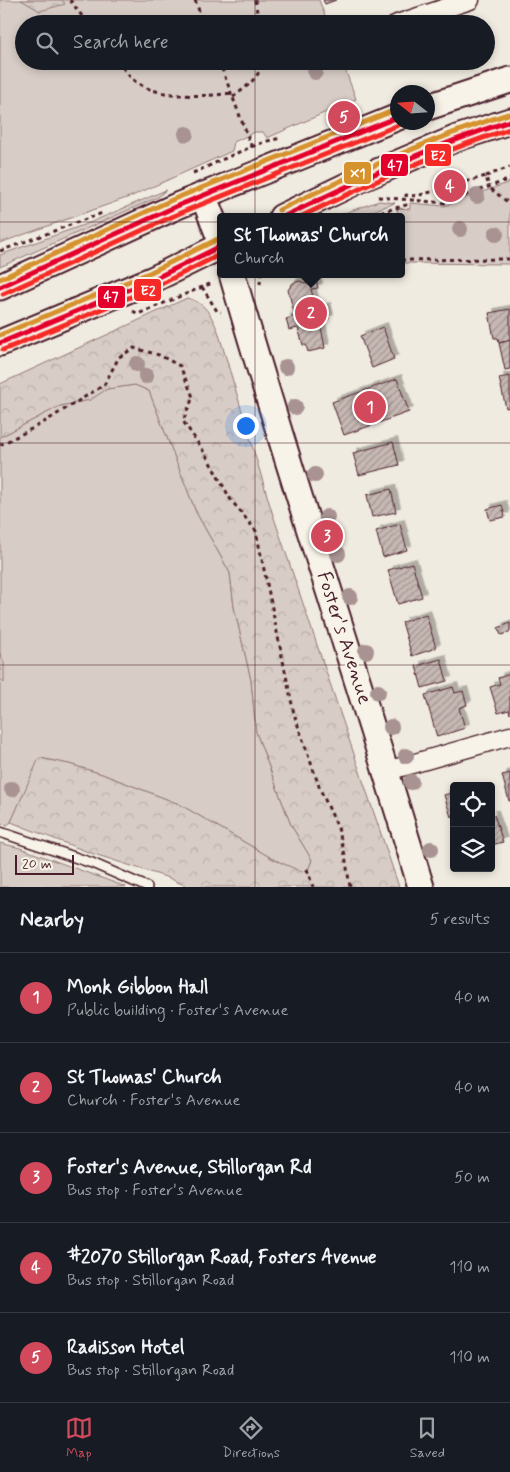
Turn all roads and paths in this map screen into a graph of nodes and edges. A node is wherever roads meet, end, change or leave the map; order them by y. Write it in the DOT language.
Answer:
graph roads {
  1 [pos="70,0"];
  2 [pos="195,0"];
  3 [pos="255,0"];
  4 [pos="470,0"];
  5 [pos="81,15"];
  6 [pos="201,15"];
  7 [pos="258,15"];
  8 [pos="424,15"];
  9 [pos="126,70"];
  10 [pos="222,70"];
  11 [pos="260,70"];
  12 [pos="510,80"];
  13 [pos="232,95"];
  14 [pos="435,105"];
  15 [pos="390,120"];
  16 [pos="510,121"];
  17 [pos="287,140"];
  18 [pos="252,148"];
  19 [pos="510,167"];
  20 [pos="486,176"];
  21 [pos="186,177"];
  22 [pos="510,179"];
  23 [pos="488,184"];
  24 [pos="491,189"];
  25 [pos="203,195"];
  26 [pos="406,197"];
  27 [pos="369,200"];
  28 [pos="406,203"];
  29 [pos="510,204"];
  30 [pos="109,211"];
  31 [pos="290,213"];
  32 [pos="379,213"];
  33 [pos="217,231"];
  34 [pos="217,248"];
  35 [pos="0,251"];
  36 [pos="510,259"];
  37 [pos="405,260"];
  38 [pos="233,278"];
  39 [pos="261,278"];
  40 [pos="209,284"];
  41 [pos="260,284"];
  42 [pos="0,287"];
  43 [pos="202,287"];
  44 [pos="213,304"];
  45 [pos="129,308"];
  46 [pos="0,343"];
  47 [pos="0,445"];
  48 [pos="510,736"];
  49 [pos="387,771"];
  50 [pos="0,832"];
  51 [pos="307,869"];
  52 [pos="147,887"];
  53 [pos="313,887"];
  54 [pos="350,887"];
  55 [pos="422,887"];
  1 -- 5 [label="path"];
  2 -- 6 [label="path"];
  3 -- 7 [label="path"];
  4 -- 8 [label="street"];
  9 -- 13 [label="path"];
  10 -- 13 [label="path"];
  11 -- 13 [label="path"];
  12 -- 14 [label="main road"];
  13 -- 18 [label="path"];
  15 -- 25 [label="main road"];
  16 -- 31 [label="main road"];
  17 -- 18 [label="path"];
  18 -- 21 [label="path"];
  19 -- 20 [label="path"];
  20 -- 23 [label="path"];
  20 -- 26 [label="path"];
  22 -- 27 [label="path"];
  24 -- 29 [label="path"];
  25 -- 33 [label="main road"];
  25 -- 42 [label="main road"];
  28 -- 32 [label="path"];
  30 -- 35 [label="path"];
  34 -- 46 [label="main road"];
  36 -- 37 [label="path"];
  38 -- 49 [label="main road, Foster's Avenue"];
  39 -- 41 [label="path"];
  40 -- 43 [label="path"];
  43 -- 44 [label="path"];
  43 -- 45 [label="path"];
  47 -- 54 [label="path"];
  48 -- 49 [label="street"];
  49 -- 55 [label="main road, Foster's Avenue"];
  50 -- 52 [label="lane"];
  51 -- 53 [label="path"];
}
